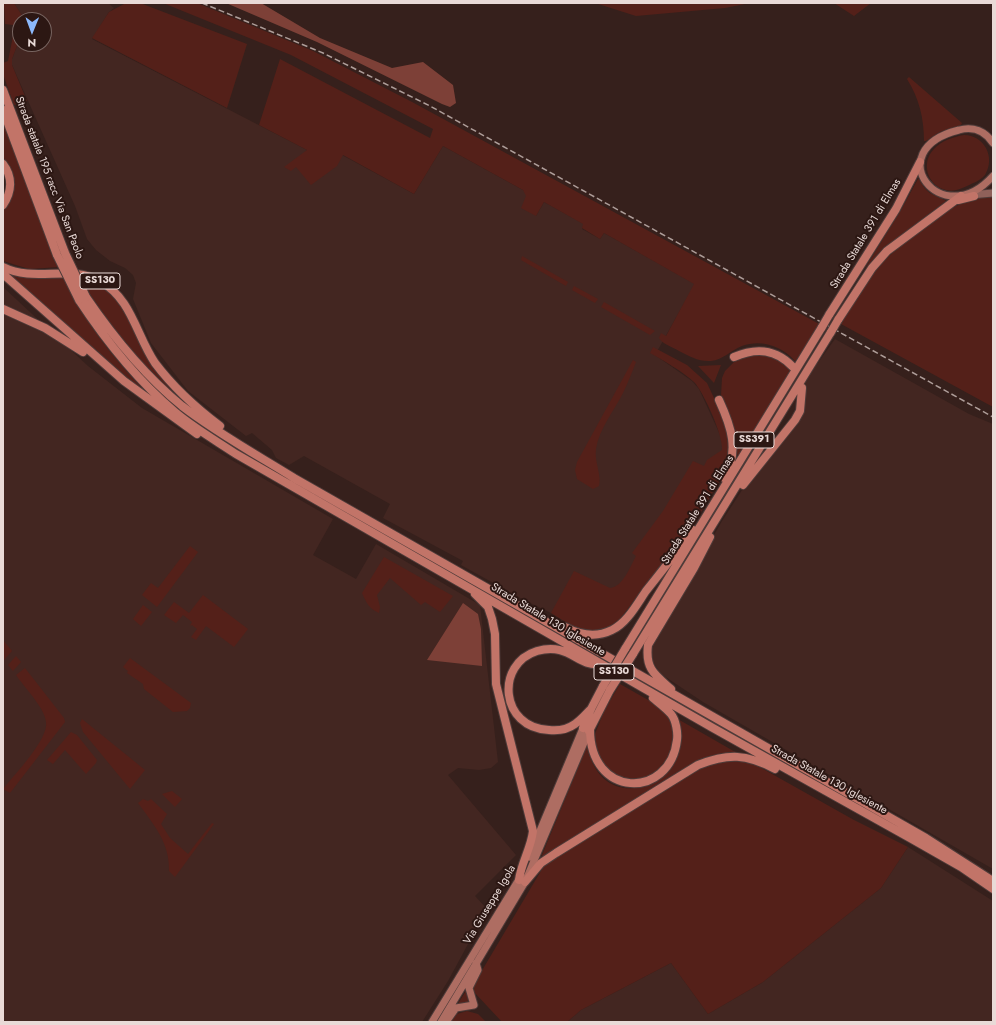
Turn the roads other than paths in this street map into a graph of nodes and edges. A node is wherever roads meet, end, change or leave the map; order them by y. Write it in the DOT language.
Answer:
graph roads {
  1 [pos="3,90"];
  2 [pos="3,110"];
  3 [pos="993,143"];
  4 [pos="920,162"];
  5 [pos="3,164"];
  6 [pos="993,176"];
  7 [pos="993,193"];
  8 [pos="963,195"];
  9 [pos="974,196"];
  10 [pos="951,202"];
  11 [pos="3,205"];
  12 [pos="61,254"];
  13 [pos="3,267"];
  14 [pos="3,274"];
  15 [pos="82,299"];
  16 [pos="3,309"];
  17 [pos="734,357"];
  18 [pos="794,367"];
  19 [pos="802,388"];
  20 [pos="148,400"];
  21 [pos="719,400"];
  22 [pos="239,444"];
  23 [pos="236,454"];
  24 [pos="721,492"];
  25 [pos="729,499"];
  26 [pos="702,525"];
  27 [pos="710,528"];
  28 [pos="466,585"];
  29 [pos="526,610"];
  30 [pos="629,652"];
  31 [pos="600,664"];
  32 [pos="640,686"];
  33 [pos="606,688"];
  34 [pos="685,702"];
  35 [pos="591,709"];
  36 [pos="588,729"];
  37 [pos="808,781"];
  38 [pos="993,880"];
  39 [pos="522,881"];
  40 [pos="993,890"];
  41 [pos="476,964"];
  42 [pos="432,1022"];
  43 [pos="441,1022"];
  44 [pos="446,1022"];
  1 -- 12 [label="highway, Strada statale 195 racc Via San Paolo"];
  2 -- 12 [label="highway, Strada statale 195 racc Via San Paolo"];
  3 -- 4 [label="main road"];
  4 -- 8 [label="main road"];
  4 -- 24 [label="highway, Strada Statale 391 di Elmas / SS391, bridge"];
  5 -- 11 [label="highway"];
  6 -- 8 [label="main road"];
  7 -- 9 [label="main road"];
  8 -- 9 [label="main road"];
  8 -- 10 [label="highway, Strada Statale 391 di Elmas / SS391"];
  9 -- 10 [label="highway"];
  10 -- 25 [label="highway, Strada Statale 391 di Elmas / SS391, bridge"];
  12 -- 15 [label="highway, Strada statale 195 racc Via San Paolo, bridge"];
  13 -- 22 [label="highway, SS130"];
  14 -- 20 [label="highway, SS130"];
  15 -- 22 [label="highway, Strada statale 195 racc Via San Paolo"];
  15 -- 23 [label="highway, Strada statale 195 racc Via San Paolo"];
  16 -- 20 [label="highway"];
  17 -- 18 [label="highway"];
  19 -- 25 [label="highway"];
  20 -- 23 [label="highway, SS130"];
  21 -- 24 [label="highway"];
  22 -- 29 [label="highway, Strada Statale 130 Iglesiente / SS130"];
  23 -- 28 [label="highway, Strada Statale 130 Iglesiente / SS130"];
  24 -- 26 [label="highway, Strada Statale 391 di Elmas / SS391"];
  25 -- 27 [label="highway, Strada Statale 391 di Elmas / SS391"];
  26 -- 29 [label="highway"];
  26 -- 30 [label="highway, Strada Statale 391 di Elmas / SS391"];
  27 -- 30 [label="highway, Strada Statale 391 di Elmas / SS391"];
  27 -- 34 [label="highway"];
  28 -- 31 [label="highway, Strada Statale 130 Iglesiente / SS130"];
  28 -- 39 [label="highway"];
  29 -- 34 [label="highway, Strada Statale 130 Iglesiente / SS130"];
  30 -- 33 [label="highway, Strada Statale 391 di Elmas / SS391, bridge"];
  31 -- 32 [label="highway, Strada Statale 130 Iglesiente / SS130"];
  31 -- 35 [label="highway"];
  32 -- 36 [label="highway"];
  32 -- 37 [label="highway, Strada Statale 130 Iglesiente / SS130"];
  33 -- 35 [label="highway, Strada Statale 391 di Elmas / SS391"];
  33 -- 36 [label="highway, Strada Statale 391 di Elmas / SS391"];
  34 -- 38 [label="highway, Strada Statale 130 Iglesiente / SS130"];
  35 -- 36 [label="highway, Strada Statale 391 di Elmas / SS391"];
  36 -- 39 [label="main road, Via Giuseppe Igola"];
  37 -- 39 [label="highway"];
  37 -- 40 [label="highway, Strada Statale 130 Iglesiente / SS130"];
  39 -- 41 [label="main road, Via Giuseppe Igola"];
  39 -- 42 [label="main road, Via Giuseppe Igola"];
  41 -- 43 [label="main road, Via Giuseppe Igola"];
  41 -- 44 [label="main road"];
}
